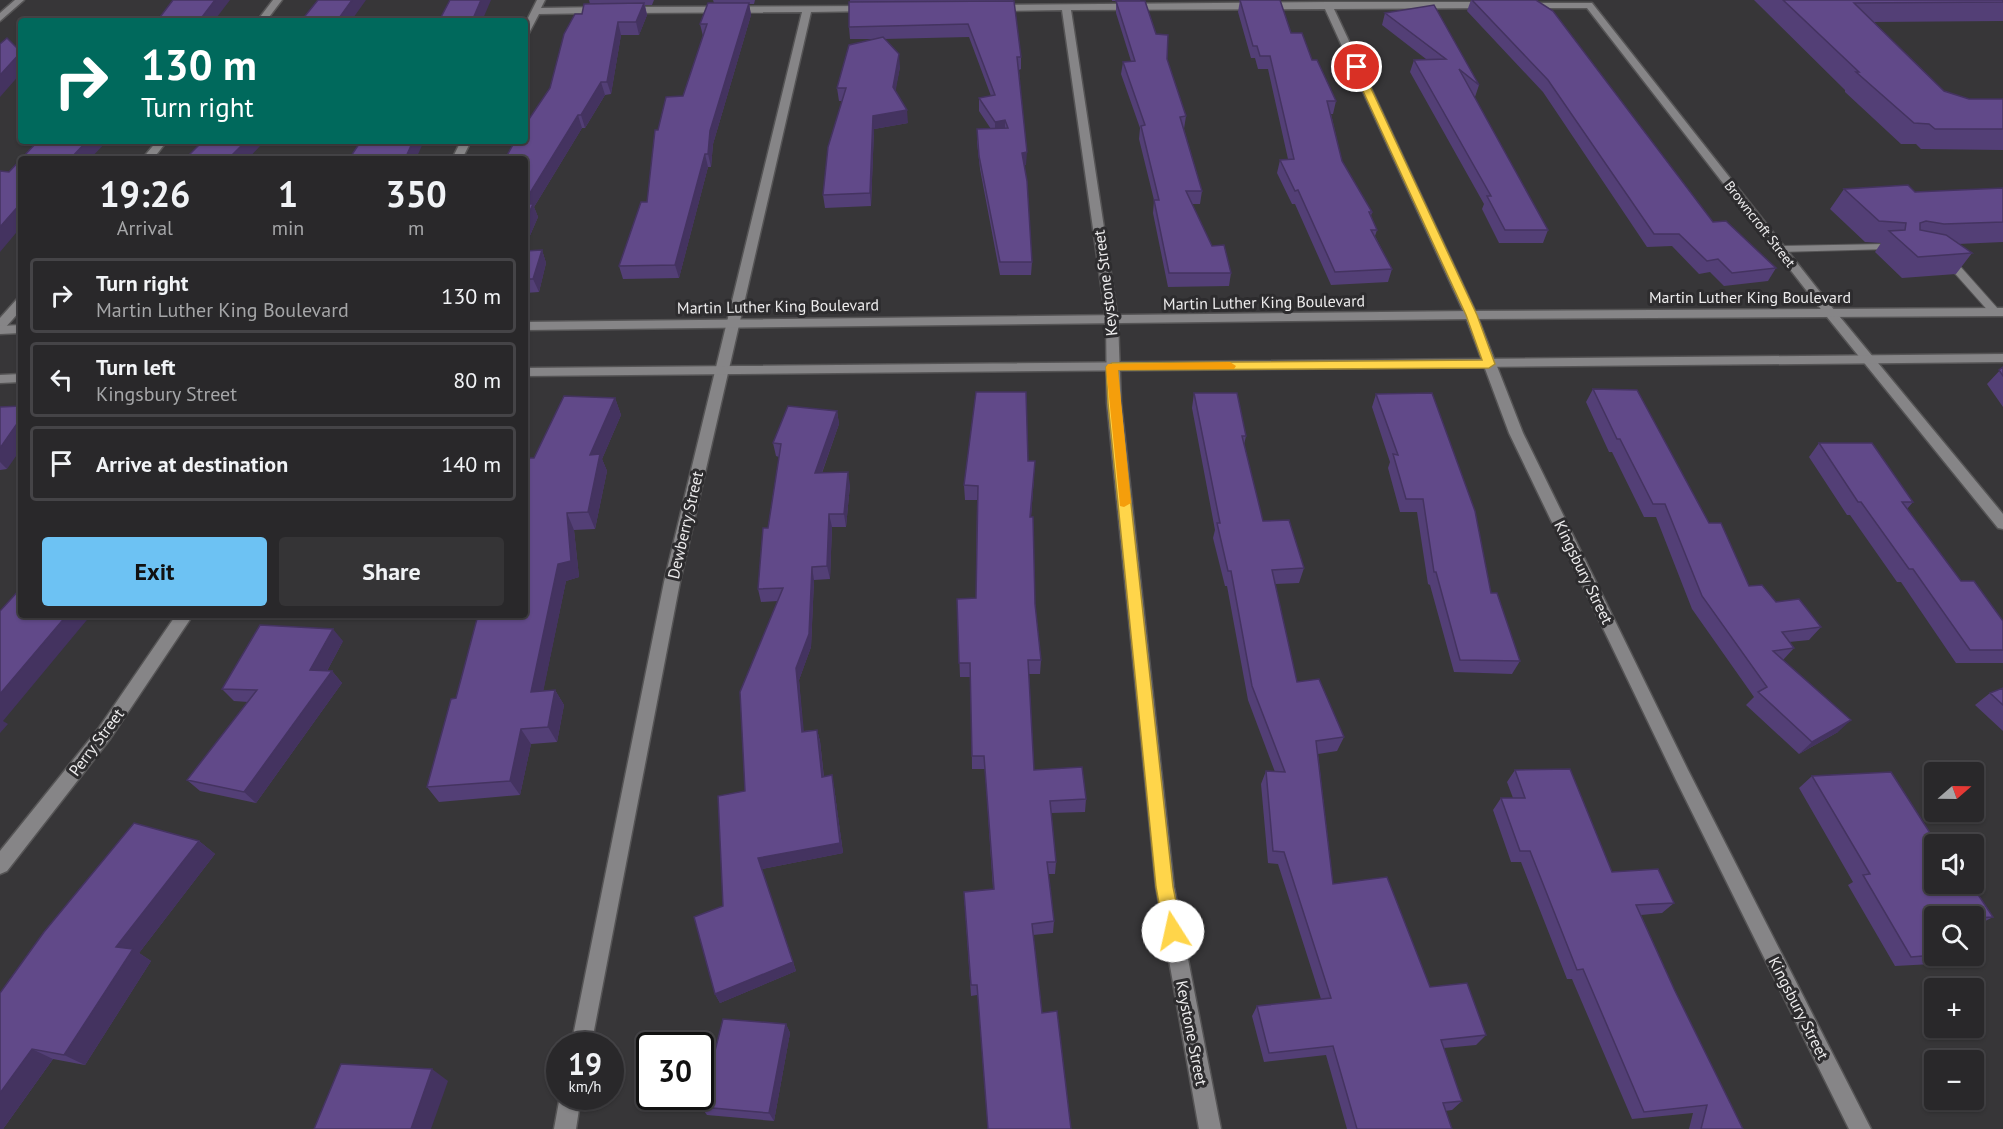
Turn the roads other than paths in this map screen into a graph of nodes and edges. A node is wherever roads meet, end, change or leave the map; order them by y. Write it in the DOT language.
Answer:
graph roads {
  1 [pos="20,0"];
  2 [pos="278,0"];
  3 [pos="541,0"];
  4 [pos="1328,5"];
  5 [pos="1494,5"];
  6 [pos="1518,5"];
  7 [pos="984,8"];
  8 [pos="1066,8"];
  9 [pos="807,9"];
  10 [pos="877,9"];
  11 [pos="608,10"];
  12 [pos="619,10"];
  13 [pos="537,11"];
  14 [pos="0,18"];
  15 [pos="263,18"];
  16 [pos="528,28"];
  17 [pos="160,144"];
  18 [pos="150,156"];
  19 [pos="1885,247"];
  20 [pos="1780,249"];
  21 [pos="1934,251"];
  22 [pos="18,306"];
  23 [pos="1999,312"];
  24 [pos="1831,314"];
  25 [pos="1471,315"];
  26 [pos="1112,320"];
  27 [pos="734,323"];
  28 [pos="528,326"];
  29 [pos="0,328"];
  30 [pos="18,329"];
  31 [pos="2003,358"];
  32 [pos="1870,359"];
  33 [pos="1489,364"];
  34 [pos="1112,367"];
  35 [pos="721,369"];
  36 [pos="528,372"];
  37 [pos="18,378"];
  38 [pos="0,379"];
  39 [pos="2003,524"];
  40 [pos="183,618"];
  41 [pos="0,865"];
  42 [pos="584,1032"];
  43 [pos="568,1110"];
  44 [pos="564,1129"];
  45 [pos="1210,1129"];
  46 [pos="1860,1129"];
  1 -- 14 [label="street"];
  2 -- 15 [label="street"];
  3 -- 13 [label="street"];
  4 -- 5 [label="street"];
  4 -- 8 [label="street"];
  4 -- 25 [label="street, Kingsbury Street"];
  6 -- 20 [label="street, Browncroft Street"];
  7 -- 8 [label="street"];
  8 -- 26 [label="street, Keystone Street"];
  9 -- 10 [label="street"];
  9 -- 12 [label="street"];
  9 -- 27 [label="street, Dewberry Street"];
  11 -- 13 [label="street"];
  13 -- 16 [label="street"];
  17 -- 18 [label="street"];
  19 -- 20 [label="lane"];
  20 -- 24 [label="street, Browncroft Street"];
  21 -- 23 [label="lane"];
  22 -- 29 [label="street"];
  23 -- 24 [label="street, Martin Luther King Boulevard"];
  24 -- 25 [label="street, Martin Luther King Boulevard"];
  24 -- 32 [label="street, Browncroft Street"];
  25 -- 26 [label="street, Martin Luther King Boulevard"];
  25 -- 33 [label="street, Kingsbury Street"];
  26 -- 27 [label="street, Martin Luther King Boulevard"];
  26 -- 34 [label="street, Keystone Street"];
  27 -- 28 [label="street, Martin Luther King Boulevard"];
  27 -- 35 [label="street, Dewberry Street"];
  29 -- 30 [label="street"];
  31 -- 32 [label="street"];
  32 -- 33 [label="street"];
  32 -- 39 [label="street, Browncroft Street"];
  33 -- 34 [label="street"];
  33 -- 46 [label="street, Kingsbury Street"];
  34 -- 35 [label="street"];
  34 -- 45 [label="street, Keystone Street"];
  35 -- 36 [label="street"];
  35 -- 42 [label="street, Dewberry Street"];
  37 -- 38 [label="street"];
  40 -- 41 [label="street, Perry Street"];
  43 -- 44 [label="street"];
}
